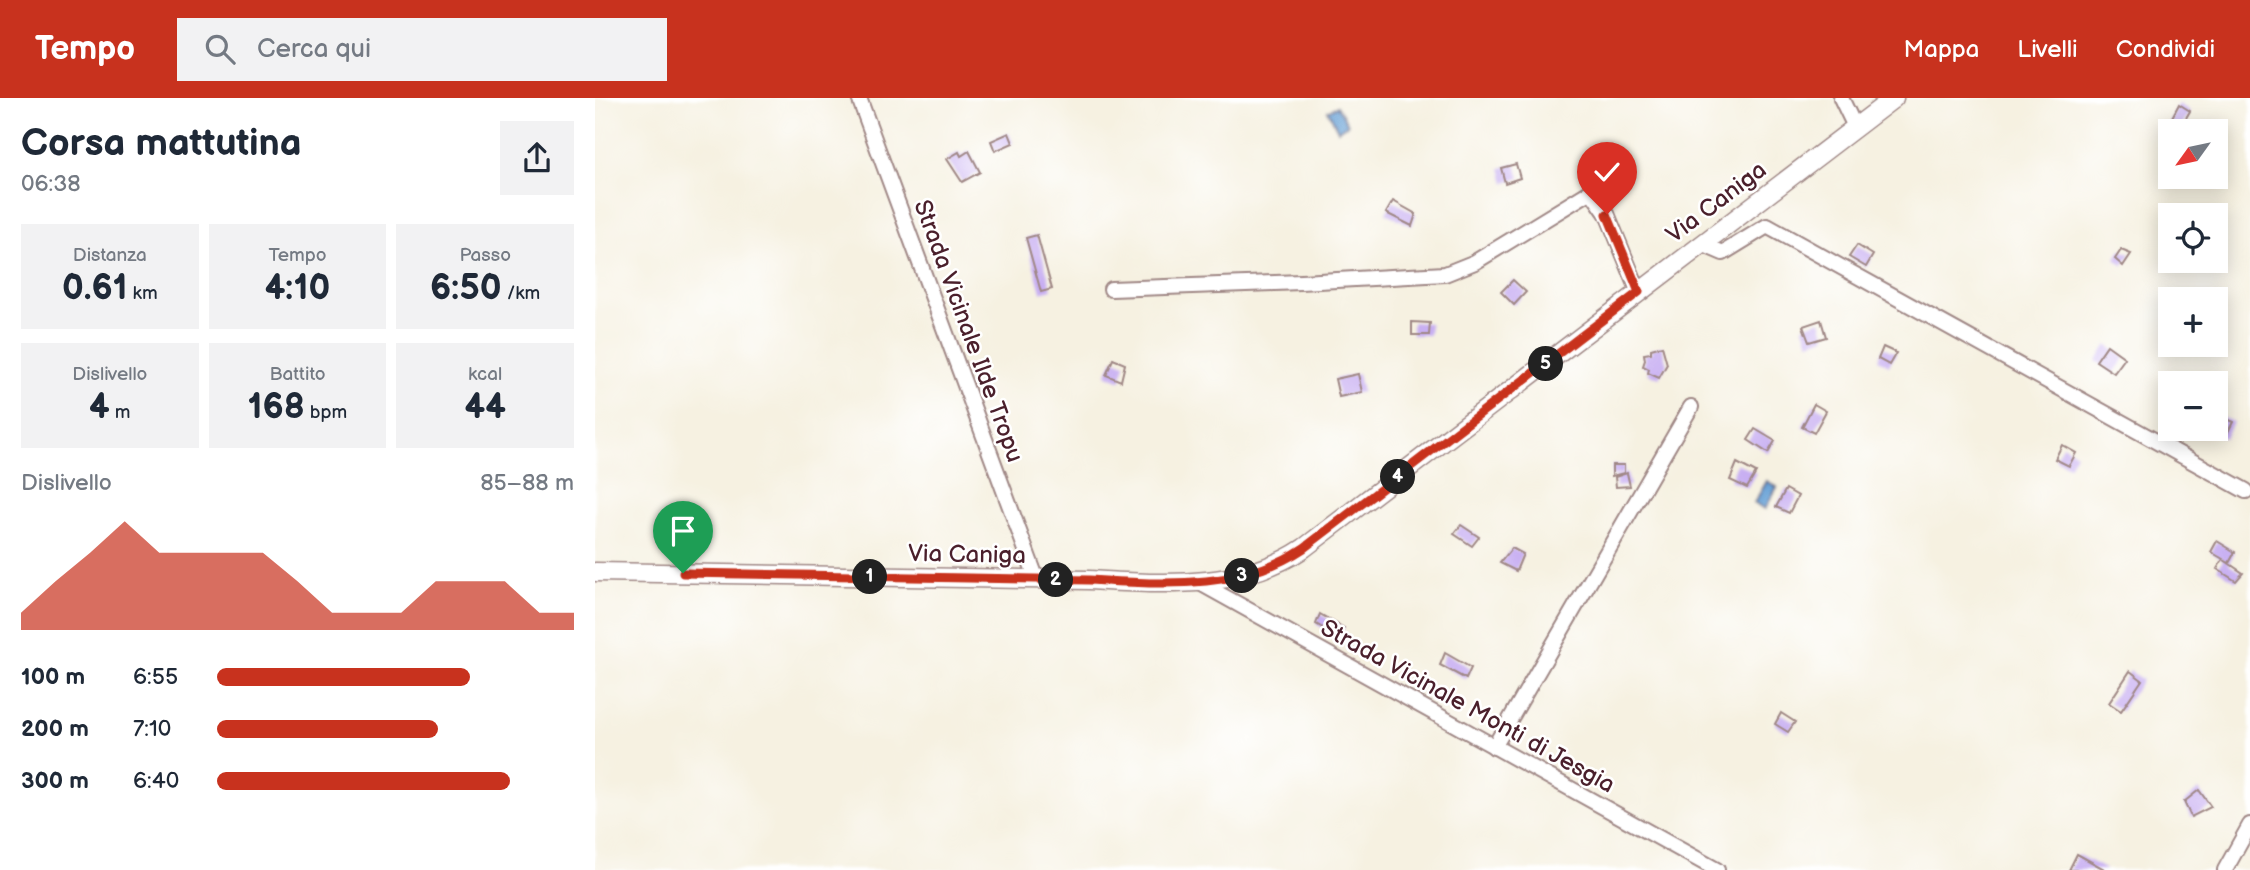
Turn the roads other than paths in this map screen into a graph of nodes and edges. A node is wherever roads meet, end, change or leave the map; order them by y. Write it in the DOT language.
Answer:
graph roads {
  1 [pos="859,98"];
  2 [pos="1841,98"];
  3 [pos="1893,98"];
  4 [pos="1855,127"];
  5 [pos="1702,244"];
  6 [pos="1111,289"];
  7 [pos="1639,292"];
  8 [pos="1691,407"];
  9 [pos="2246,491"];
  10 [pos="595,572"];
  11 [pos="1037,580"];
  12 [pos="1198,583"];
  13 [pos="1495,747"];
  14 [pos="2250,825"];
  15 [pos="1717,870"];
  16 [pos="2225,870"];
  1 -- 11 [label="street, Strada Vicinale Ilde Tropu"];
  2 -- 4 [label="street"];
  3 -- 4 [label="street, Via Caniga"];
  4 -- 5 [label="street, Via Caniga"];
  5 -- 7 [label="street, Via Caniga"];
  5 -- 9 [label="street"];
  6 -- 7 [label="street"];
  7 -- 12 [label="street, Via Caniga"];
  8 -- 13 [label="street"];
  10 -- 11 [label="street, Via Caniga"];
  11 -- 12 [label="street, Via Caniga"];
  12 -- 13 [label="street, Strada Vicinale Monti di Jesgia"];
  13 -- 15 [label="street, Strada Vicinale Monti di Jesgia"];
  14 -- 16 [label="street"];
}
